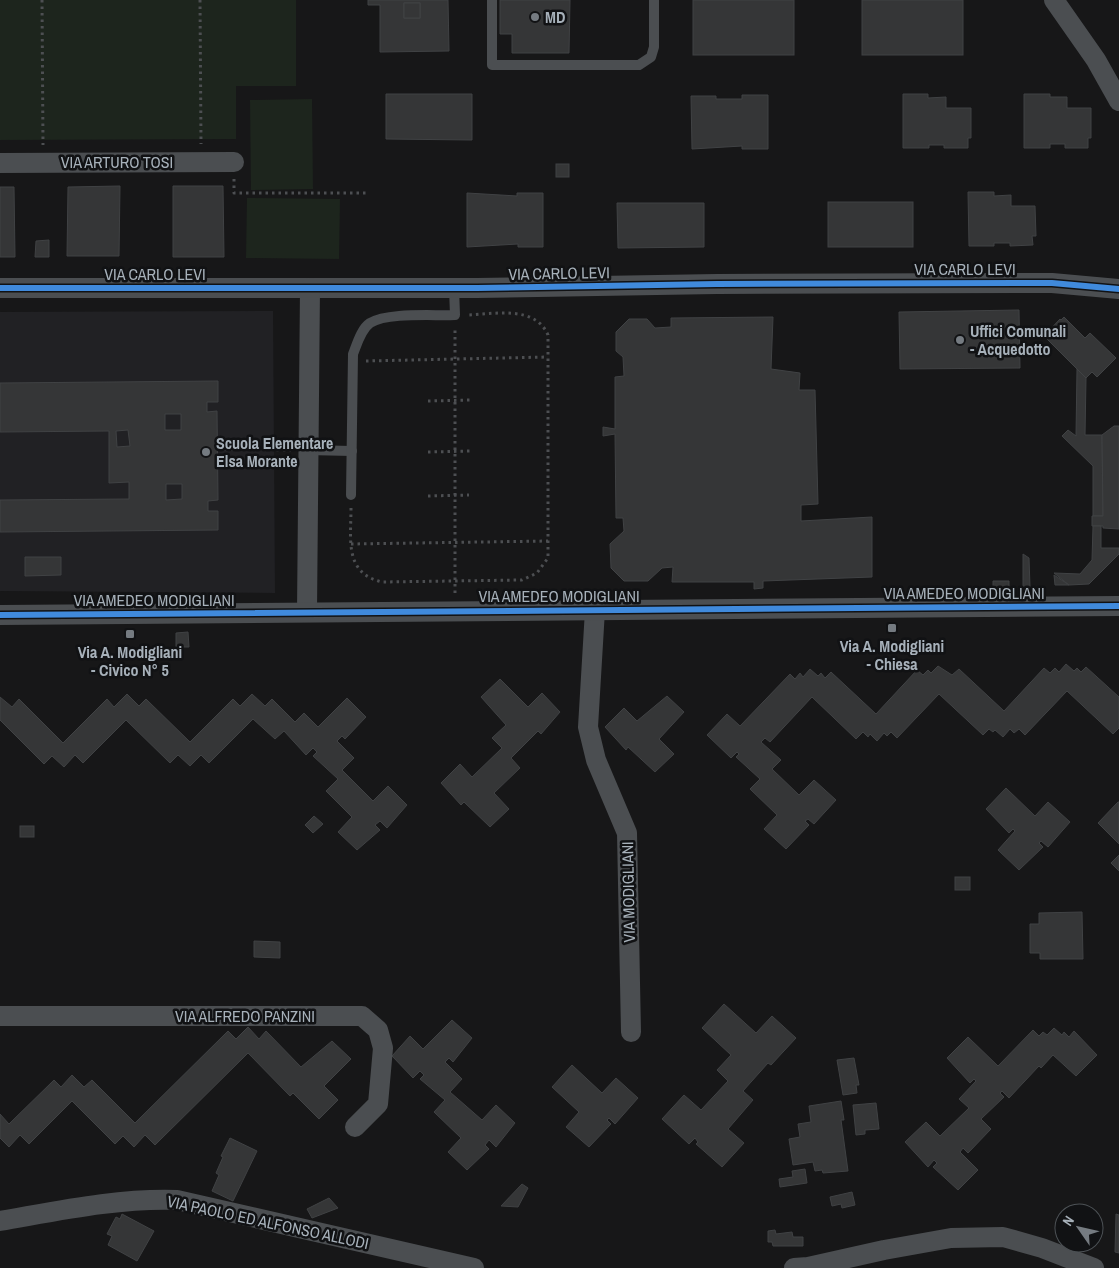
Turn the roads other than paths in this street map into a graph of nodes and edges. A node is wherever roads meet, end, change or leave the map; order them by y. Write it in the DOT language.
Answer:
graph roads {
  1 [pos="492,0"];
  2 [pos="654,0"];
  3 [pos="1054,0"];
  4 [pos="1119,101"];
  5 [pos="234,162"];
  6 [pos="0,163"];
  7 [pos="1119,287"];
  8 [pos="0,288"];
  9 [pos="310,288"];
  10 [pos="454,288"];
  11 [pos="307,450"];
  12 [pos="352,451"];
  13 [pos="351,495"];
  14 [pos="1119,606"];
  15 [pos="595,610"];
  16 [pos="307,612"];
  17 [pos="0,615"];
  18 [pos="0,1016"];
  19 [pos="631,1032"];
  20 [pos="355,1126"];
  21 [pos="0,1221"];
  22 [pos="474,1268"];
  23 [pos="794,1268"];
  24 [pos="1094,1268"];
  1 -- 2 [label="lane"];
  3 -- 4 [label="street"];
  5 -- 6 [label="street, VIA ARTURO TOSI"];
  7 -- 10 [label="street, VIA CARLO LEVI"];
  8 -- 9 [label="street, VIA CARLO LEVI"];
  9 -- 10 [label="street, VIA CARLO LEVI"];
  9 -- 11 [label="street"];
  10 -- 12 [label="lane"];
  11 -- 12 [label="lane"];
  11 -- 16 [label="street"];
  12 -- 13 [label="lane"];
  14 -- 15 [label="street, VIA AMEDEO MODIGLIANI"];
  15 -- 16 [label="street, VIA AMEDEO MODIGLIANI"];
  15 -- 19 [label="street, VIA MODIGLIANI"];
  16 -- 17 [label="street, VIA AMEDEO MODIGLIANI"];
  18 -- 20 [label="street, VIA ALFREDO PANZINI"];
  21 -- 22 [label="street, VIA PAOLO ED ALFONSO ALLODI"];
  23 -- 24 [label="street"];
}
